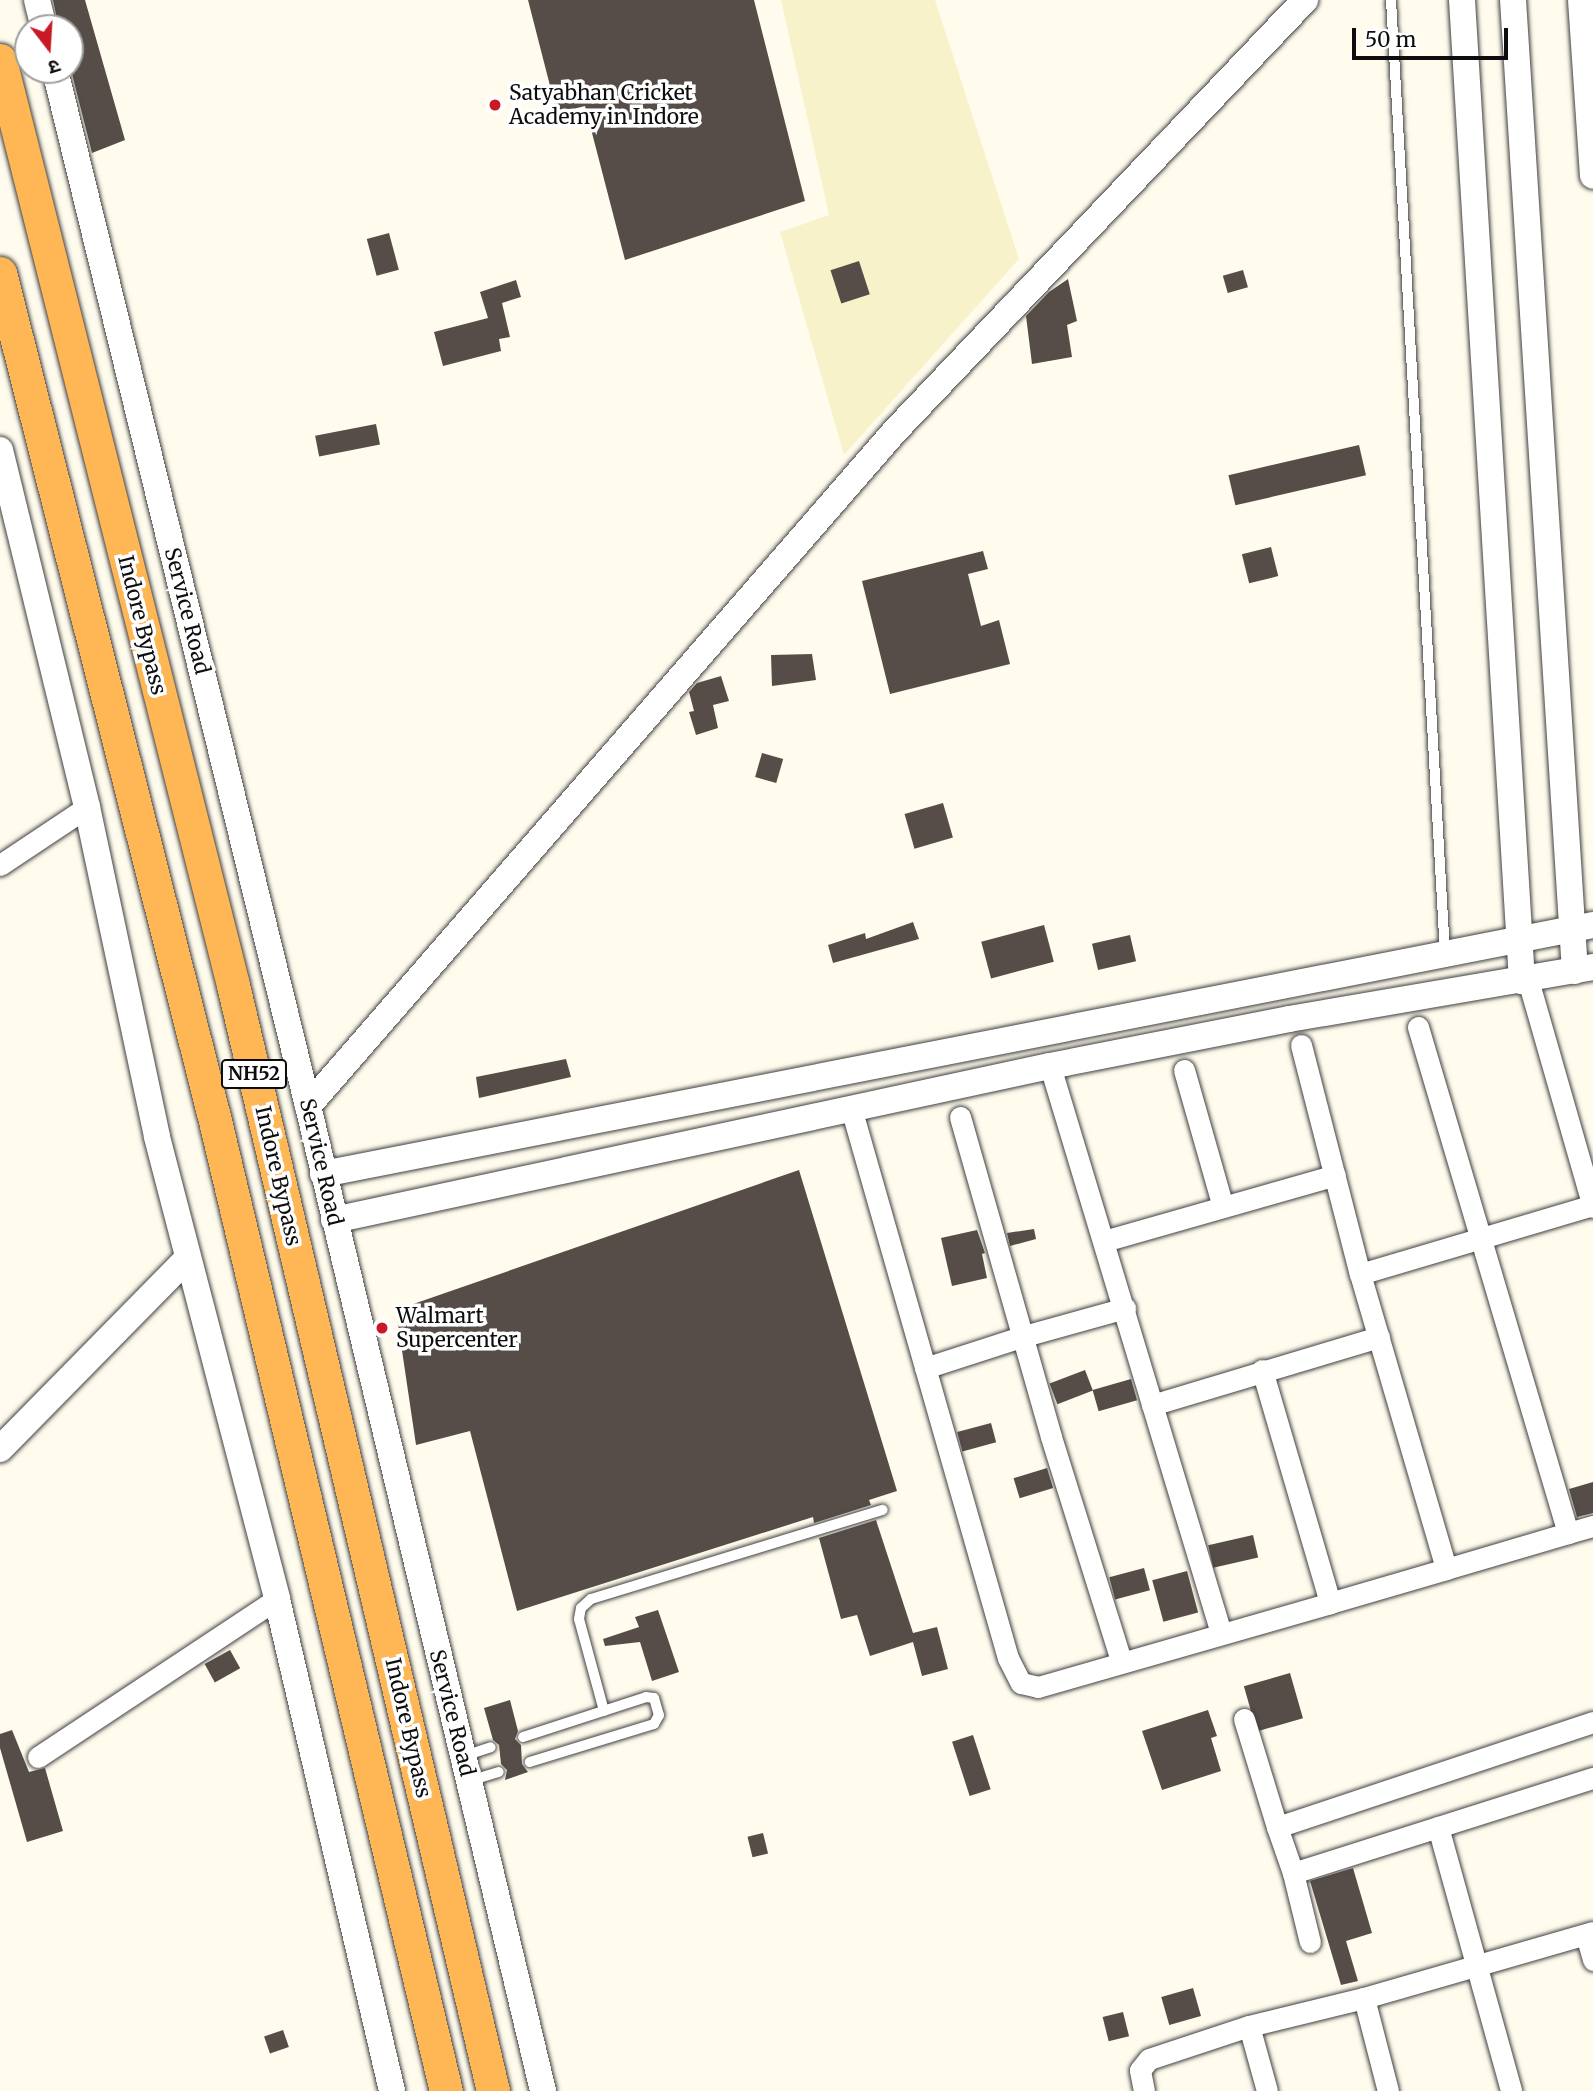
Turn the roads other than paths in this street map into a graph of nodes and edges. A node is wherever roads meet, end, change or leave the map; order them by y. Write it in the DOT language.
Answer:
graph roads {
  1 [pos="1305,0"];
  2 [pos="1391,0"];
  3 [pos="1462,0"];
  4 [pos="1513,0"];
  5 [pos="1581,0"];
  6 [pos="0,60"];
  7 [pos="58,84"];
  8 [pos="1591,111"];
  9 [pos="1593,176"];
  10 [pos="0,273"];
  11 [pos="0,450"];
  12 [pos="87,807"];
  13 [pos="0,865"];
  14 [pos="1582,928"];
  15 [pos="1518,940"];
  16 [pos="1445,955"];
  17 [pos="1584,969"];
  18 [pos="1525,981"];
  19 [pos="1418,1027"];
  20 [pos="1301,1045"];
  21 [pos="1050,1066"];
  22 [pos="1184,1070"];
  23 [pos="308,1105"];
  24 [pos="851,1108"];
  25 [pos="960,1117"];
  26 [pos="323,1174"];
  27 [pos="1335,1175"];
  28 [pos="1593,1206"];
  29 [pos="1223,1207"];
  30 [pos="334,1220"];
  31 [pos="1479,1238"];
  32 [pos="1104,1241"];
  33 [pos="187,1259"];
  34 [pos="1360,1273"];
  35 [pos="1125,1308"];
  36 [pos="1024,1336"];
  37 [pos="1379,1337"];
  38 [pos="925,1368"];
  39 [pos="1262,1370"];
  40 [pos="1152,1405"];
  41 [pos="0,1450"];
  42 [pos="883,1510"];
  43 [pos="1593,1527"];
  44 [pos="1568,1533"];
  45 [pos="1446,1569"];
  46 [pos="277,1599"];
  47 [pos="1330,1603"];
  48 [pos="1221,1633"];
  49 [pos="1121,1661"];
  50 [pos="604,1711"];
  51 [pos="1244,1719"];
  52 [pos="1593,1722"];
  53 [pos="523,1737"];
  54 [pos="491,1747"];
  55 [pos="38,1757"];
  56 [pos="530,1762"];
  57 [pos="466,1769"];
  58 [pos="499,1772"];
  59 [pos="1593,1778"];
  60 [pos="1277,1827"];
  61 [pos="1438,1827"];
  62 [pos="1293,1873"];
  63 [pos="1589,1933"];
  64 [pos="1310,1942"];
  65 [pos="1593,1960"];
  66 [pos="1476,1966"];
  67 [pos="1364,1998"];
  68 [pos="1249,2026"];
  69 [pos="392,2091"];
  70 [pos="446,2091"];
  71 [pos="493,2091"];
  72 [pos="543,2091"];
  73 [pos="1144,2091"];
  74 [pos="1267,2091"];
  75 [pos="1388,2091"];
  76 [pos="1511,2091"];
  1 -- 23 [label="street"];
  2 -- 16 [label="lane"];
  3 -- 15 [label="street"];
  4 -- 14 [label="street"];
  5 -- 8 [label="street"];
  6 -- 71 [label="highway, Indore Bypass / NH52"];
  7 -- 23 [label="street, Service Road"];
  8 -- 9 [label="street"];
  10 -- 70 [label="highway, NH52"];
  11 -- 12 [label="street"];
  12 -- 13 [label="street"];
  12 -- 33 [label="street"];
  14 -- 15 [label="street"];
  14 -- 17 [label="street"];
  15 -- 16 [label="street"];
  15 -- 18 [label="street"];
  16 -- 26 [label="street"];
  17 -- 18 [label="street"];
  18 -- 21 [label="street"];
  18 -- 28 [label="street"];
  19 -- 31 [label="street"];
  20 -- 27 [label="street"];
  21 -- 24 [label="street"];
  21 -- 32 [label="street"];
  22 -- 29 [label="street"];
  23 -- 26 [label="street, Service Road"];
  24 -- 30 [label="street"];
  24 -- 38 [label="street"];
  25 -- 36 [label="street"];
  26 -- 30 [label="street, Service Road"];
  27 -- 29 [label="street"];
  27 -- 34 [label="street"];
  28 -- 31 [label="street"];
  29 -- 32 [label="street"];
  30 -- 57 [label="street, Service Road"];
  31 -- 34 [label="street"];
  31 -- 44 [label="street"];
  32 -- 35 [label="street"];
  33 -- 41 [label="street"];
  33 -- 46 [label="street"];
  34 -- 37 [label="street"];
  35 -- 36 [label="street"];
  35 -- 40 [label="street"];
  36 -- 38 [label="street"];
  36 -- 49 [label="street"];
  37 -- 39 [label="street"];
  37 -- 45 [label="street"];
  38 -- 49 [label="street"];
  39 -- 40 [label="street"];
  39 -- 47 [label="street"];
  40 -- 48 [label="street"];
  42 -- 50 [label="lane"];
  43 -- 44 [label="street"];
  44 -- 45 [label="street"];
  45 -- 47 [label="street"];
  46 -- 55 [label="street"];
  46 -- 69 [label="street"];
  47 -- 48 [label="street"];
  48 -- 49 [label="street"];
  50 -- 53 [label="lane"];
  50 -- 56 [label="lane"];
  51 -- 60 [label="street"];
  52 -- 60 [label="street"];
  54 -- 57 [label="lane"];
  57 -- 58 [label="lane"];
  57 -- 72 [label="street, Service Road"];
  59 -- 61 [label="street"];
  60 -- 62 [label="street"];
  61 -- 62 [label="street"];
  61 -- 66 [label="street"];
  62 -- 64 [label="street"];
  63 -- 65 [label="street"];
  63 -- 66 [label="street"];
  66 -- 67 [label="street"];
  66 -- 76 [label="street"];
  67 -- 68 [label="street"];
  67 -- 75 [label="street"];
  68 -- 73 [label="street"];
  68 -- 74 [label="street"];
}
